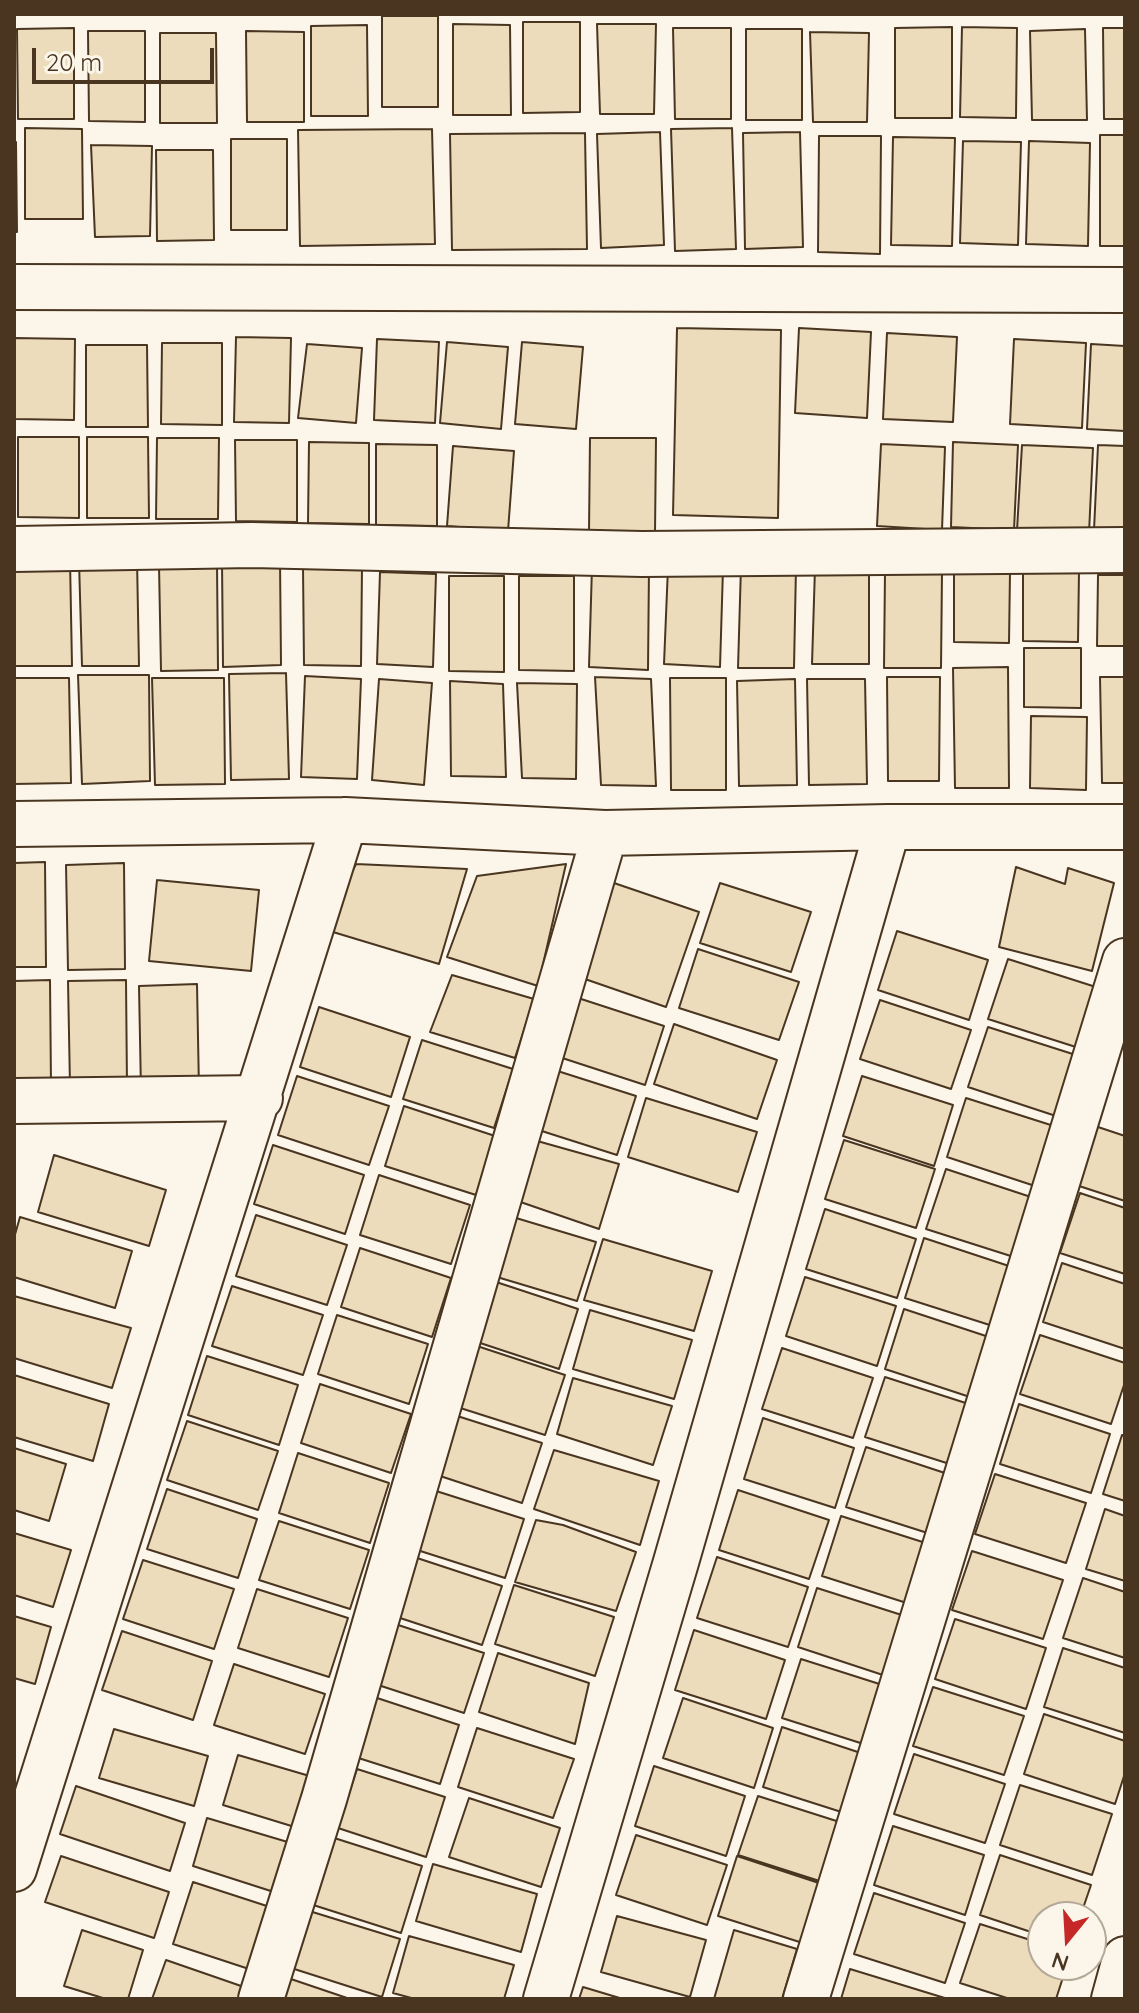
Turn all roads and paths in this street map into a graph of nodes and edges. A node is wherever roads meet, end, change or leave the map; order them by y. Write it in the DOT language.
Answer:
graph roads {
  1 [pos="14,287"];
  2 [pos="1125,290"];
  3 [pos="14,549"];
  4 [pos="1125,550"];
  5 [pos="345,820"];
  6 [pos="14,824"];
  7 [pos="888,827"];
  8 [pos="1125,827"];
  9 [pos="605,833"];
  10 [pos="1125,961"];
  11 [pos="260,1098"];
  12 [pos="14,1101"];
  13 [pos="14,1869"];
  14 [pos="1125,1959"];
  15 [pos="261,1999"];
  16 [pos="546,1999"];
  17 [pos="806,1999"];
  18 [pos="1114,1999"];
  1 -- 2 [label="street"];
  3 -- 4 [label="street"];
  5 -- 6 [label="street"];
  5 -- 9 [label="street"];
  5 -- 11 [label="street"];
  7 -- 8 [label="street"];
  7 -- 9 [label="street"];
  7 -- 16 [label="street"];
  9 -- 15 [label="street"];
  10 -- 17 [label="street"];
  11 -- 12 [label="street"];
  11 -- 13 [label="street"];
  14 -- 18 [label="street"];
}
